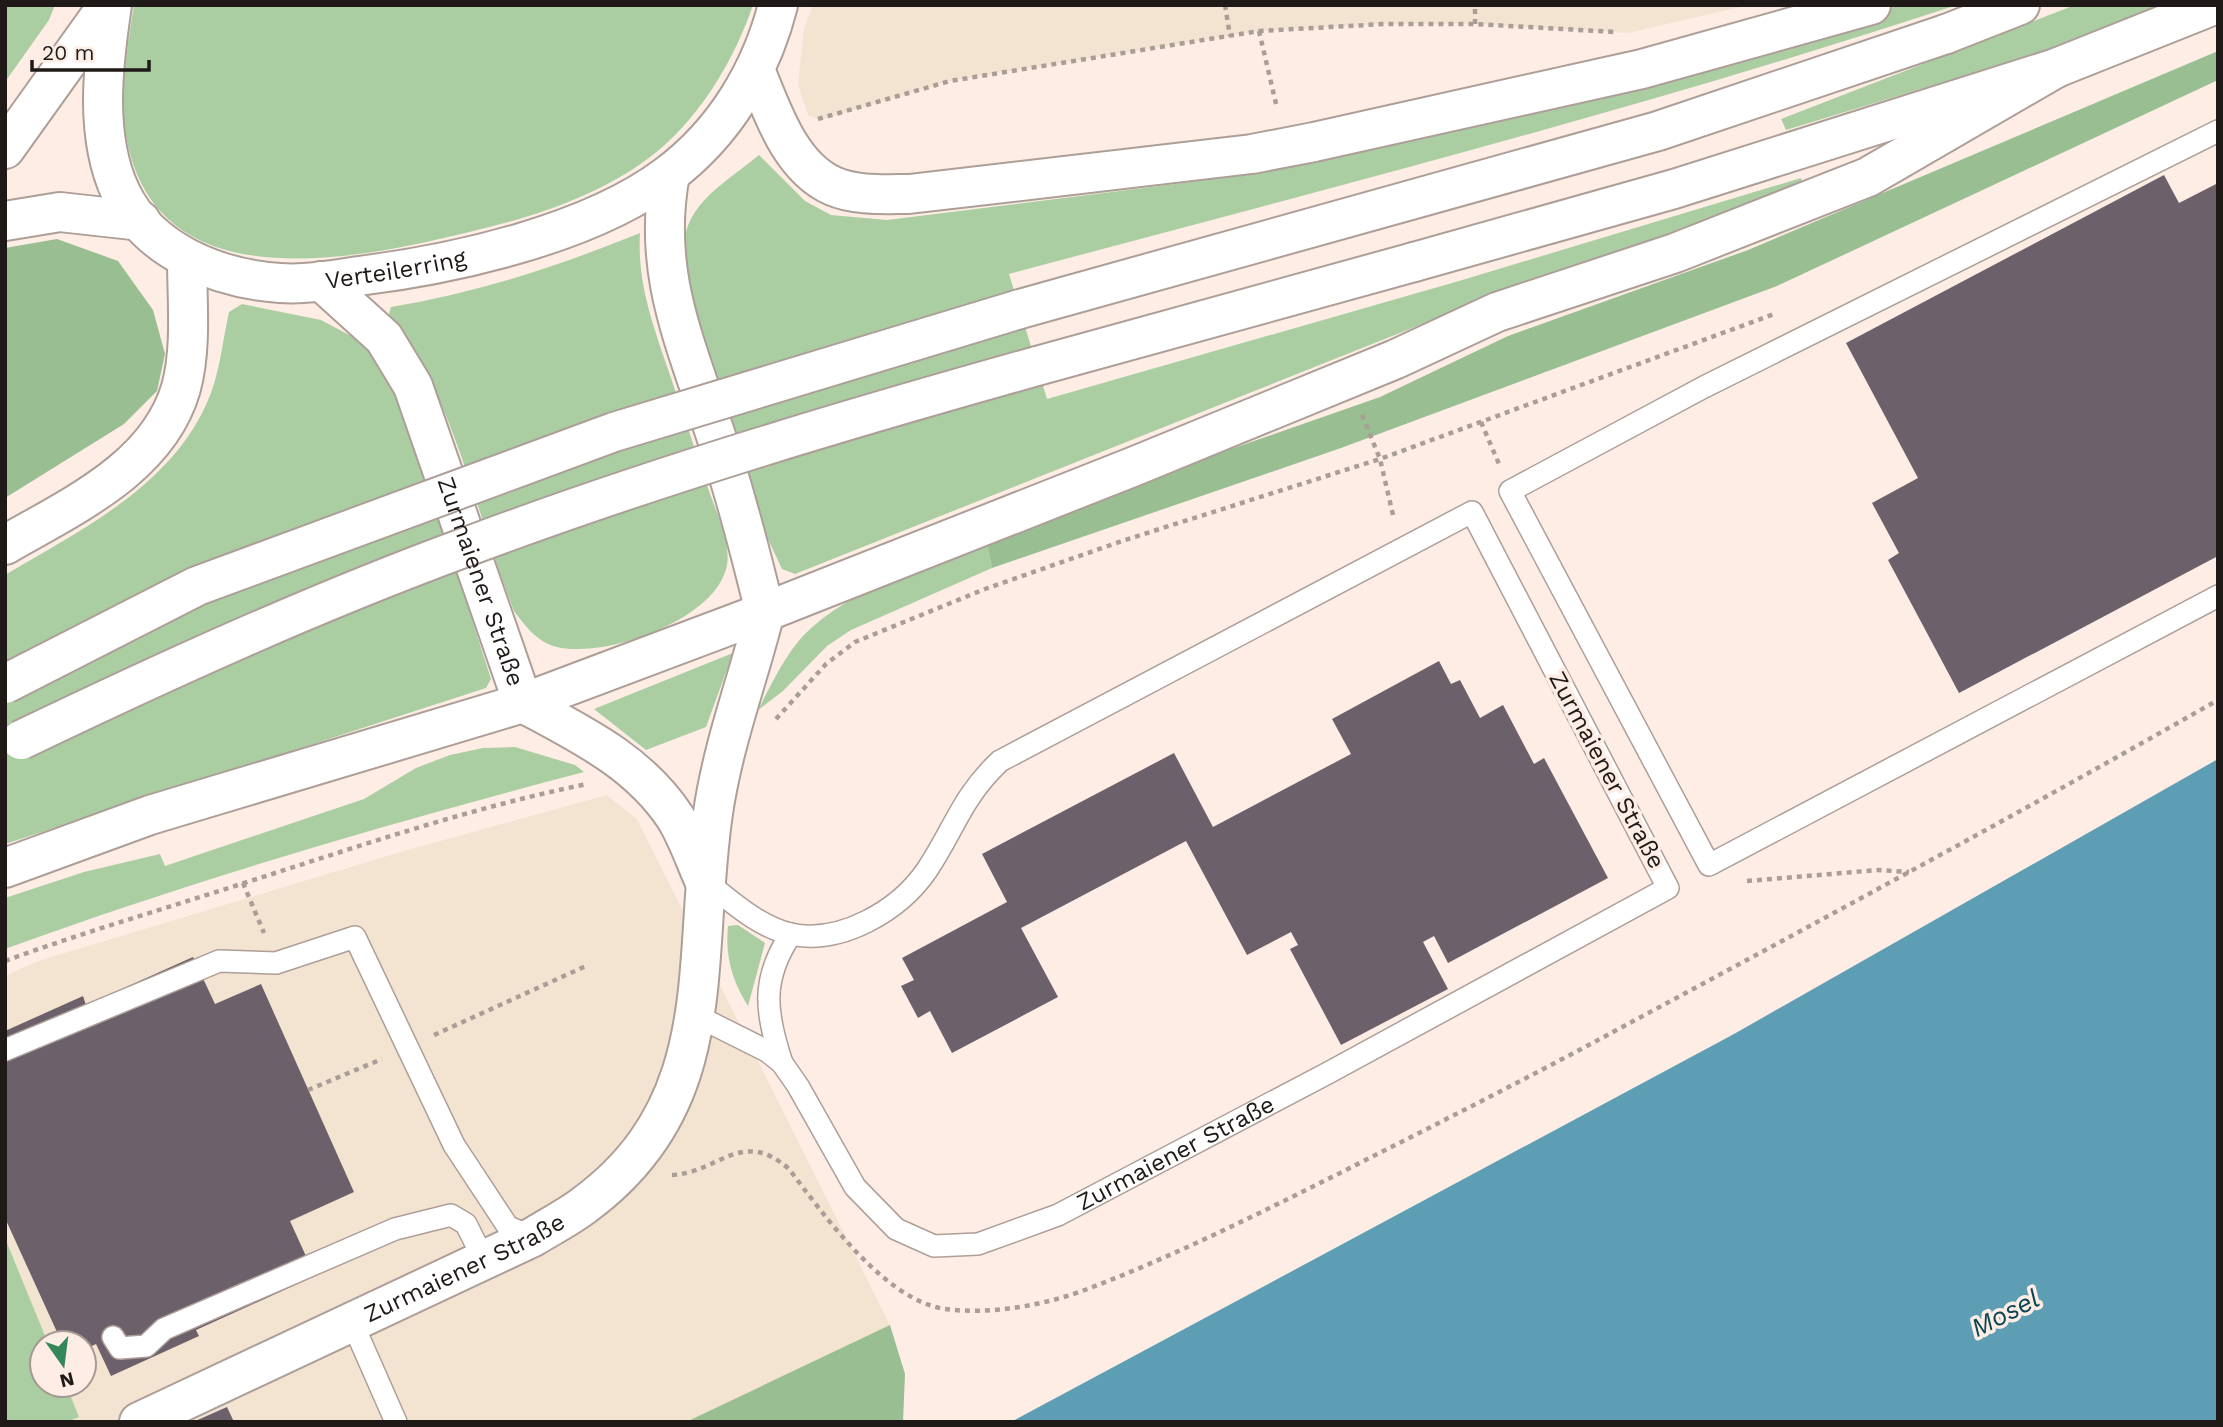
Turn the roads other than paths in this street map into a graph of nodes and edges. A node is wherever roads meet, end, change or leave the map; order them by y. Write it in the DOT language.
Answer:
graph roads {
  1 [pos="110,5"];
  2 [pos="778,5"];
  3 [pos="1871,5"];
  4 [pos="2020,5"];
  5 [pos="2214,5"];
  6 [pos="2056,68"];
  7 [pos="756,72"];
  8 [pos="2218,131"];
  9 [pos="5,149"];
  10 [pos="670,174"];
  11 [pos="5,221"];
  12 [pos="141,221"];
  13 [pos="187,259"];
  14 [pos="321,281"];
  15 [pos="5,545"];
  16 [pos="2218,596"];
  17 [pos="765,612"];
  18 [pos="5,684"];
  19 [pos="523,703"];
  20 [pos="5,748"];
  21 [pos="5,868"];
  22 [pos="704,880"];
  23 [pos="791,934"];
  24 [pos="695,1015"];
  25 [pos="5,1050"];
  26 [pos="782,1063"];
  27 [pos="533,1237"];
  28 [pos="484,1260"];
  29 [pos="352,1322"];
  30 [pos="113,1337"];
  31 [pos="139,1422"];
  32 [pos="396,1422"];
  1 -- 9 [label="main road"];
  1 -- 12 [label="main road, Verteilerring"];
  2 -- 7 [label="main road, Verteilerring"];
  3 -- 7 [label="main road"];
  4 -- 18 [label="main road, bridge"];
  5 -- 6 [label="main road"];
  6 -- 17 [label="main road"];
  6 -- 20 [label="main road, bridge"];
  7 -- 10 [label="main road, Verteilerring"];
  8 -- 16 [label="lane"];
  10 -- 14 [label="main road, Verteilerring"];
  10 -- 17 [label="main road"];
  11 -- 12 [label="main road"];
  12 -- 13 [label="main road, Verteilerring"];
  13 -- 14 [label="main road, Verteilerring"];
  13 -- 15 [label="main road"];
  14 -- 19 [label="main road, Zurmaiener Straße"];
  17 -- 19 [label="main road"];
  17 -- 22 [label="main road, Zurmaiener Straße"];
  19 -- 21 [label="main road"];
  19 -- 22 [label="main road, Zurmaiener Straße"];
  22 -- 23 [label="lane, Zurmaiener Straße"];
  22 -- 24 [label="main road, Zurmaiener Straße"];
  23 -- 26 [label="lane, Zurmaiener Straße"];
  23 -- 26 [label="lane, Zurmaiener Straße"];
  24 -- 26 [label="lane, Zurmaiener Straße"];
  24 -- 27 [label="main road, Zurmaiener Straße"];
  25 -- 27 [label="lane"];
  27 -- 28 [label="main road, Zurmaiener Straße"];
  28 -- 29 [label="main road, Zurmaiener Straße"];
  28 -- 30 [label="lane"];
  29 -- 31 [label="main road, Zurmaiener Straße"];
  29 -- 32 [label="lane"];
}
